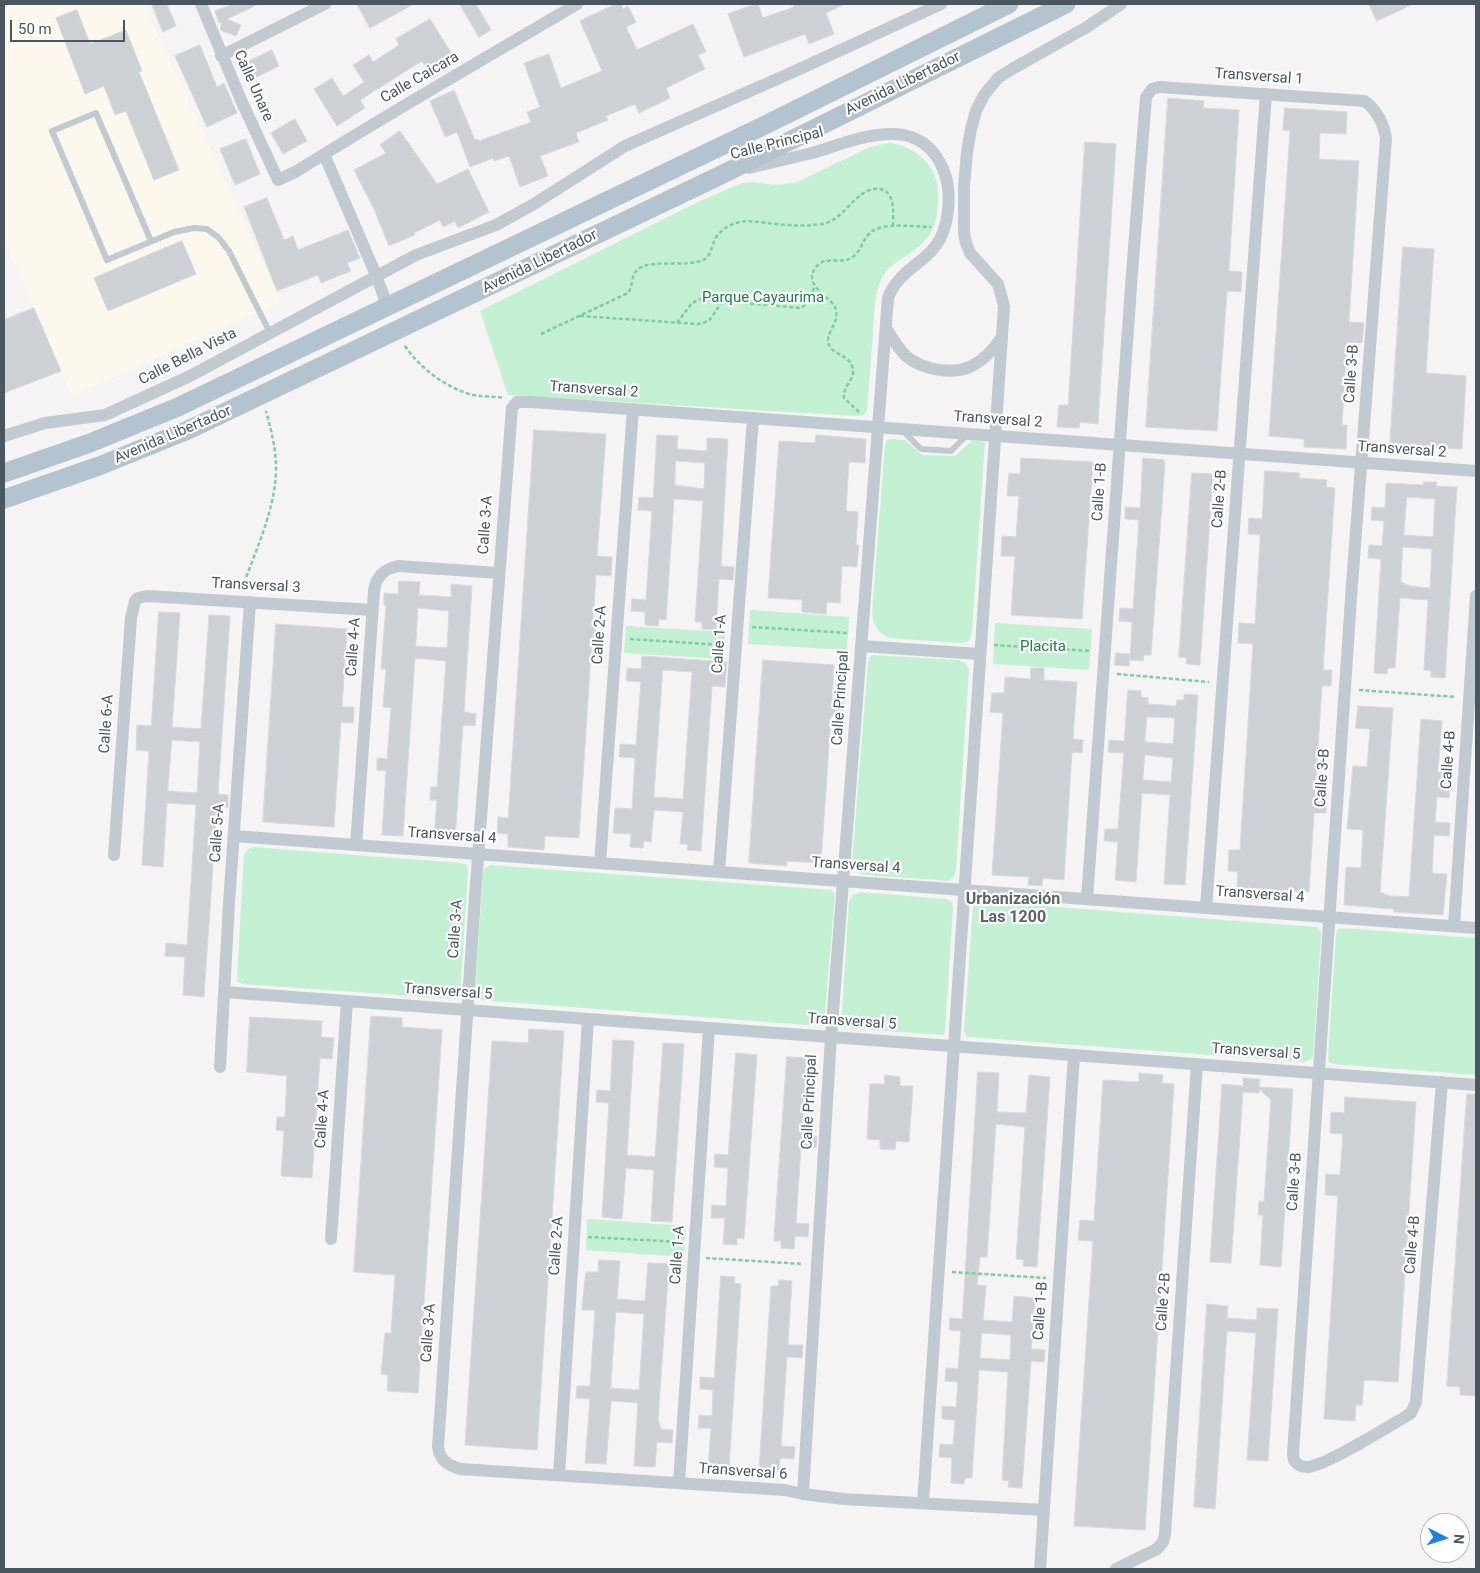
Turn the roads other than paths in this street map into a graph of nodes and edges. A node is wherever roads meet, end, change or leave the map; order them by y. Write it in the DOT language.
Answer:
graph roads {
  1 [pos="201,4"];
  2 [pos="325,4"];
  3 [pos="577,4"];
  4 [pos="941,4"];
  5 [pos="1009,4"];
  6 [pos="1066,4"];
  7 [pos="1120,4"];
  8 [pos="222,56"];
  9 [pos="1152,89"];
  10 [pos="1266,94"];
  11 [pos="1364,101"];
  12 [pos="324,154"];
  13 [pos="721,175"];
  14 [pos="278,180"];
  15 [pos="151,241"];
  16 [pos="376,275"];
  17 [pos="388,308"];
  18 [pos="886,328"];
  19 [pos="396,331"];
  20 [pos="270,333"];
  21 [pos="1002,337"];
  22 [pos="517,402"];
  23 [pos="633,409"];
  24 [pos="100,416"];
  25 [pos="753,418"];
  26 [pos="878,427"];
  27 [pos="901,429"];
  28 [pos="968,434"];
  29 [pos="4,436"];
  30 [pos="108,436"];
  31 [pos="995,436"];
  32 [pos="1120,445"];
  33 [pos="1240,454"];
  34 [pos="1361,463"];
  35 [pos="1476,472"];
  36 [pos="4,473"];
  37 [pos="4,499"];
  38 [pos="499,573"];
  39 [pos="1476,596"];
  40 [pos="138,598"];
  41 [pos="244,602"];
  42 [pos="372,610"];
  43 [pos="862,640"];
  44 [pos="980,649"];
  45 [pos="234,836"];
  46 [pos="356,845"];
  47 [pos="478,854"];
  48 [pos="114,855"];
  49 [pos="600,863"];
  50 [pos="719,872"];
  51 [pos="843,881"];
  52 [pos="964,890"];
  53 [pos="1087,899"];
  54 [pos="1206,908"];
  55 [pos="1330,917"];
  56 [pos="1454,926"];
  57 [pos="1476,928"];
  58 [pos="225,992"];
  59 [pos="347,1001"];
  60 [pos="467,1010"];
  61 [pos="588,1019"];
  62 [pos="709,1028"];
  63 [pos="831,1037"];
  64 [pos="953,1046"];
  65 [pos="1074,1055"];
  66 [pos="1197,1064"];
  67 [pos="220,1067"];
  68 [pos="1319,1073"];
  69 [pos="1442,1082"];
  70 [pos="1476,1085"];
  71 [pos="331,1239"];
  72 [pos="1414,1409"];
  73 [pos="442,1460"];
  74 [pos="559,1476"];
  75 [pos="679,1483"];
  76 [pos="803,1494"];
  77 [pos="922,1503"];
  78 [pos="1044,1510"];
  79 [pos="1040,1569"];
  80 [pos="1116,1569"];
  1 -- 8 [label="street, Calle Unare"];
  2 -- 8 [label="street"];
  3 -- 12 [label="street, Calle Caicara"];
  4 -- 16 [label="street"];
  5 -- 17 [label="main road, Avenida Libertador"];
  6 -- 13 [label="main road, Avenida Libertador"];
  7 -- 21 [label="street"];
  8 -- 14 [label="street, Calle Unare"];
  9 -- 10 [label="street, Transversal 1"];
  9 -- 32 [label="street, Calle 1-B"];
  10 -- 11 [label="street, Transversal 1"];
  10 -- 33 [label="street, Calle 2-B"];
  11 -- 34 [label="street, Calle 3-B"];
  12 -- 14 [label="street, Calle Caicara"];
  12 -- 16 [label="street"];
  13 -- 18 [label="street, Calle Principal"];
  13 -- 19 [label="main road, Avenida Libertador"];
  15 -- 15 [label="lane"];
  15 -- 20 [label="lane"];
  16 -- 17 [label="street"];
  16 -- 20 [label="street, Calle Bella Vista"];
  17 -- 19 [label="main road"];
  17 -- 30 [label="main road, Avenida Libertador"];
  18 -- 21 [label="street"];
  18 -- 26 [label="street, Calle Principal"];
  19 -- 37 [label="main road, Avenida Libertador"];
  20 -- 24 [label="street, Calle Bella Vista"];
  21 -- 31 [label="street"];
  22 -- 23 [label="street, Transversal 2"];
  22 -- 38 [label="street, Calle 3-A"];
  23 -- 25 [label="street, Transversal 2"];
  23 -- 49 [label="street, Calle 2-A"];
  24 -- 29 [label="street, Calle Bella Vista"];
  24 -- 30 [label="street"];
  25 -- 26 [label="street, Transversal 2"];
  25 -- 50 [label="street, Calle 1-A"];
  26 -- 27 [label="street, Transversal 2"];
  26 -- 43 [label="street, Calle Principal"];
  27 -- 28 [label="street, Transversal 2"];
  27 -- 28 [label="lane"];
  28 -- 31 [label="street, Transversal 2"];
  30 -- 36 [label="main road, Avenida Libertador"];
  31 -- 32 [label="street, Transversal 2"];
  31 -- 44 [label="street"];
  32 -- 33 [label="street, Transversal 2"];
  32 -- 53 [label="street, Calle 1-B"];
  33 -- 34 [label="street, Transversal 2"];
  33 -- 54 [label="street, Calle 2-B"];
  34 -- 35 [label="street, Transversal 2"];
  34 -- 55 [label="street, Calle 3-B"];
  38 -- 42 [label="street, Calle 4-A"];
  38 -- 47 [label="street, Calle 3-A"];
  39 -- 56 [label="street, Calle 4-B"];
  40 -- 41 [label="street, Transversal 3"];
  40 -- 48 [label="street, Calle 6-A"];
  41 -- 42 [label="street, Transversal 3"];
  41 -- 45 [label="street, Calle 5-A"];
  42 -- 46 [label="street, Calle 4-A"];
  43 -- 44 [label="street"];
  43 -- 51 [label="street, Calle Principal"];
  44 -- 52 [label="street"];
  45 -- 46 [label="street, Transversal 4"];
  45 -- 58 [label="street, Calle 5-A"];
  46 -- 47 [label="street, Transversal 4"];
  47 -- 49 [label="street, Transversal 4"];
  47 -- 60 [label="street, Calle 3-A"];
  49 -- 50 [label="street, Transversal 4"];
  50 -- 51 [label="street, Transversal 4"];
  51 -- 52 [label="street, Transversal 4"];
  51 -- 63 [label="street, Calle Principal"];
  52 -- 53 [label="street, Transversal 4"];
  52 -- 64 [label="street"];
  53 -- 54 [label="street, Transversal 4"];
  54 -- 55 [label="street, Transversal 4"];
  55 -- 56 [label="street, Transversal 4"];
  55 -- 68 [label="street, Calle 3-B"];
  56 -- 57 [label="street, Transversal 4"];
  58 -- 59 [label="street, Transversal 5"];
  58 -- 67 [label="street, Calle 5-A"];
  59 -- 60 [label="street, Transversal 5"];
  59 -- 71 [label="street, Calle 4-A"];
  60 -- 61 [label="street, Transversal 5"];
  60 -- 73 [label="street, Calle 3-A"];
  61 -- 62 [label="street, Transversal 5"];
  61 -- 74 [label="street, Calle 2-A"];
  62 -- 63 [label="street, Transversal 5"];
  62 -- 75 [label="street, Calle 1-A"];
  63 -- 64 [label="street, Transversal 5"];
  63 -- 76 [label="street, Calle Principal"];
  64 -- 65 [label="street, Transversal 5"];
  64 -- 77 [label="street"];
  65 -- 66 [label="street, Transversal 5"];
  65 -- 78 [label="street, Calle 1-B"];
  66 -- 68 [label="street, Transversal 5"];
  66 -- 80 [label="street, Calle 2-B"];
  68 -- 69 [label="street, Transversal 5"];
  68 -- 72 [label="street, Calle 3-B"];
  69 -- 70 [label="street, Transversal 5"];
  69 -- 72 [label="street, Calle 4-B"];
  73 -- 74 [label="street, Transversal 6"];
  74 -- 75 [label="street, Transversal 6"];
  75 -- 76 [label="street, Transversal 6"];
  76 -- 77 [label="street, Transversal 6"];
  77 -- 78 [label="street, Transversal 6"];
  78 -- 79 [label="street, Calle 1-B"];
}
